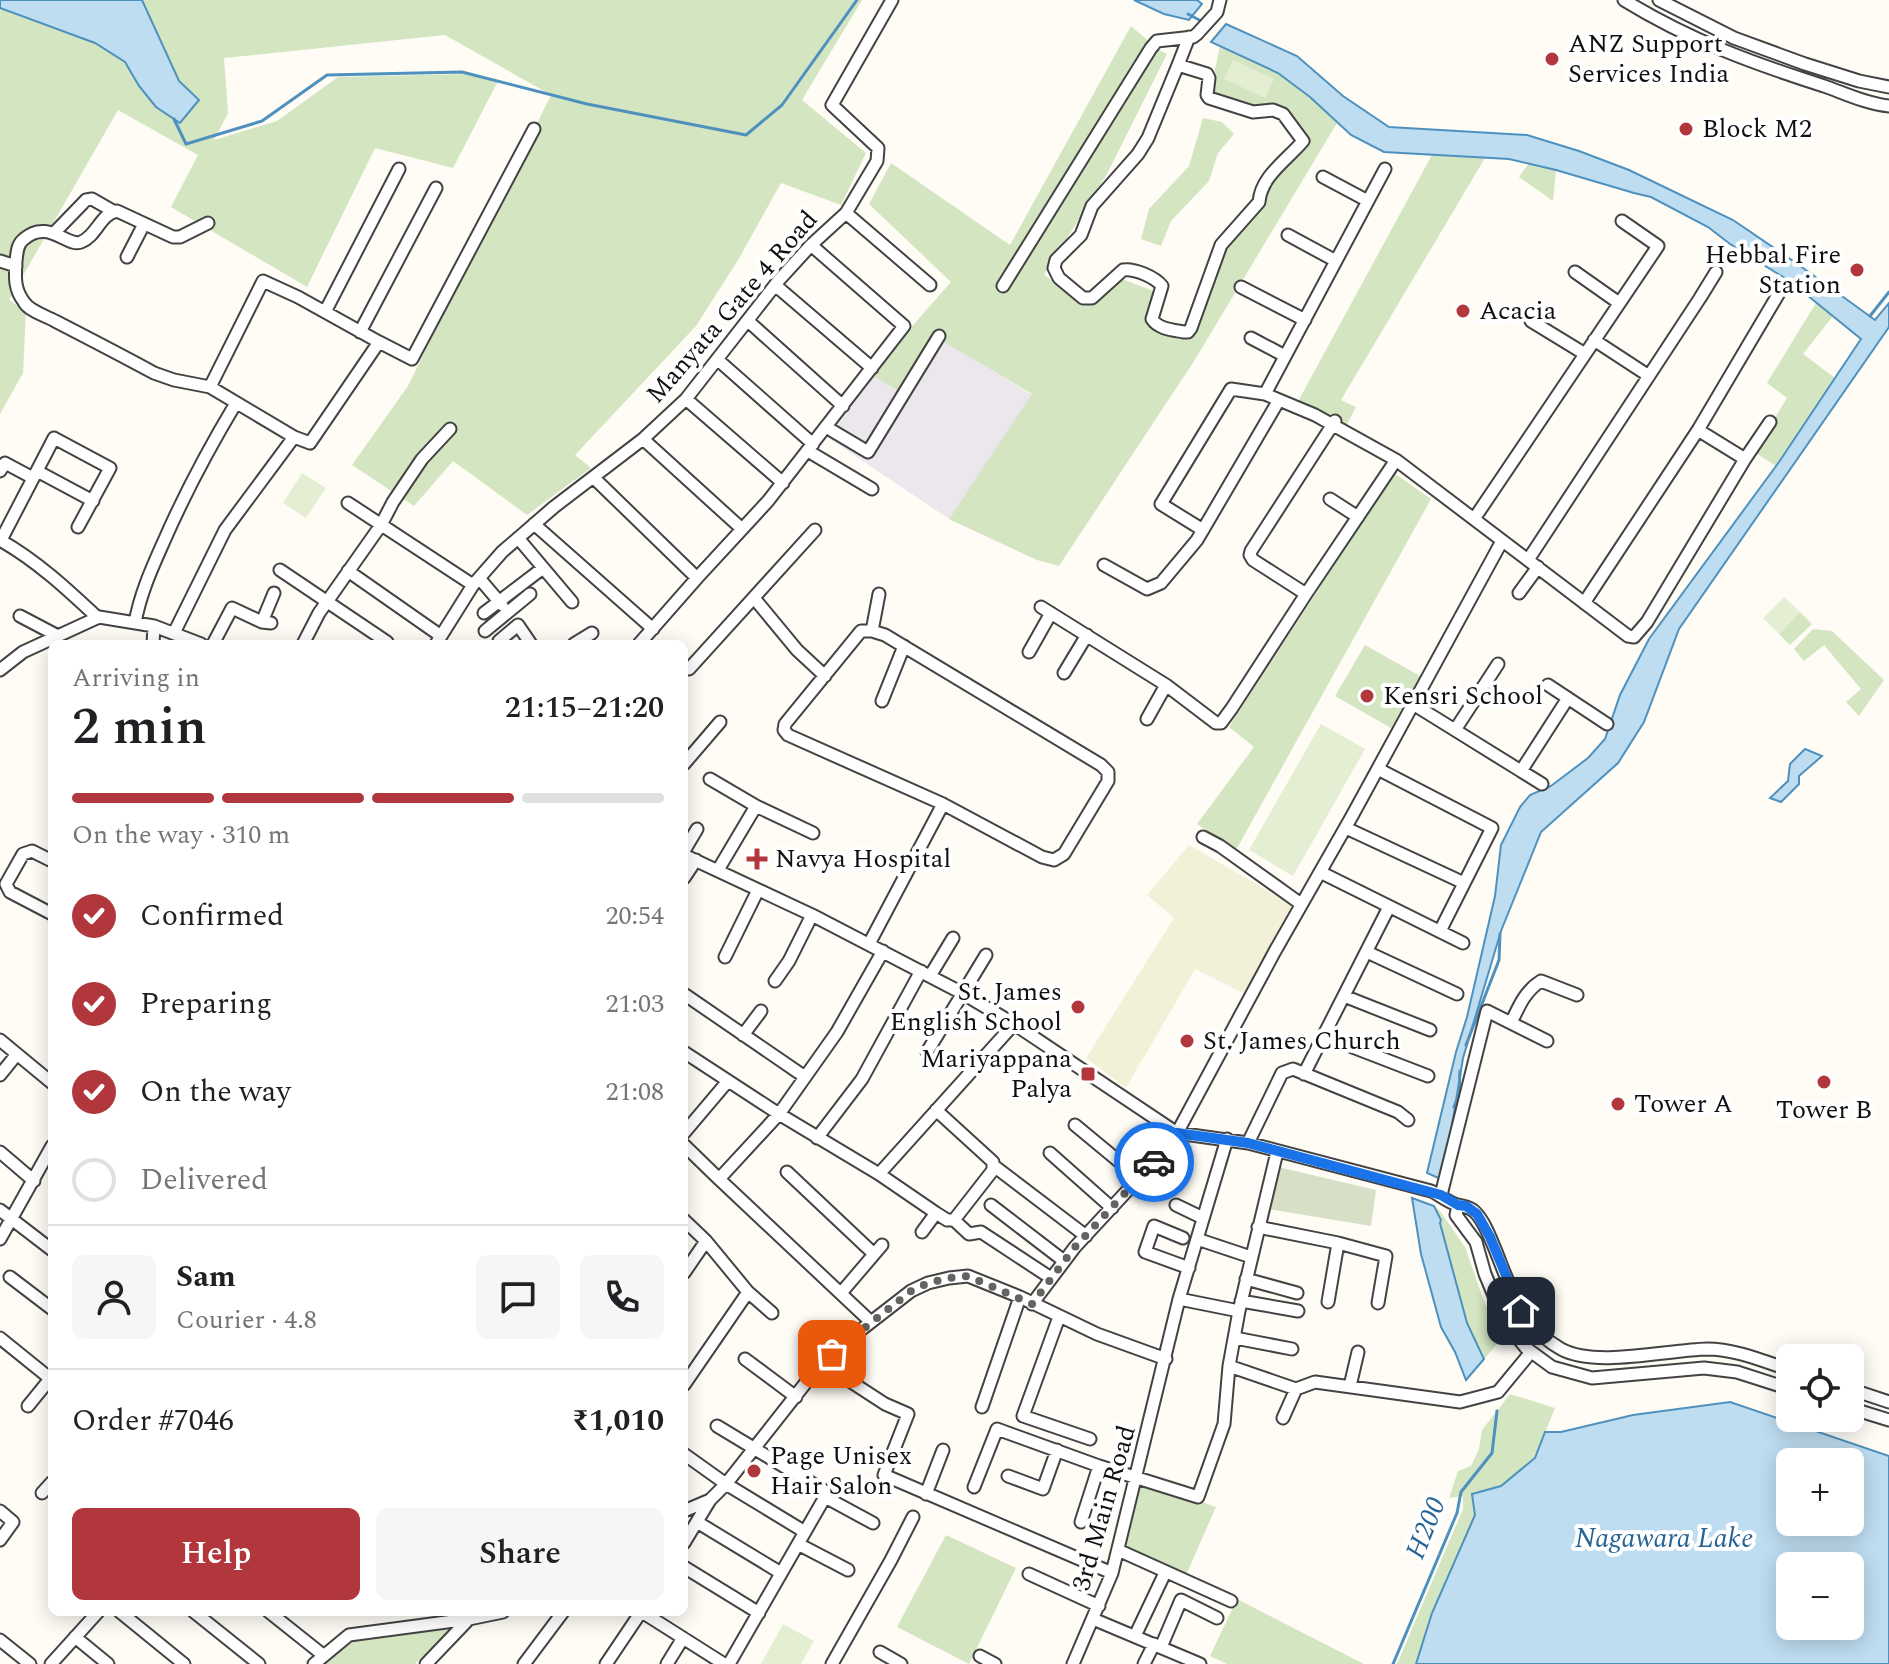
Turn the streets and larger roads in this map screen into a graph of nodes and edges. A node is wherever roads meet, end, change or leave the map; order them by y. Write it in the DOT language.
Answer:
graph roads {
  1 [pos="892,0"];
  2 [pos="1624,0"];
  3 [pos="1659,0"];
  4 [pos="1218,6"];
  5 [pos="1193,36"];
  6 [pos="1178,65"];
  7 [pos="1889,87"];
  8 [pos="1889,106"];
  9 [pos="534,129"];
  10 [pos="399,169"];
  11 [pos="1385,169"];
  12 [pos="1323,177"];
  13 [pos="436,188"];
  14 [pos="1368,201"];
  15 [pos="113,211"];
  16 [pos="846,213"];
  17 [pos="1622,221"];
  18 [pos="208,223"];
  19 [pos="144,224"];
  20 [pos="54,233"];
  21 [pos="1288,235"];
  22 [pos="811,245"];
  23 [pos="127,257"];
  24 [pos="0,261"];
  25 [pos="1336,261"];
  26 [pos="16,266"];
  27 [pos="1575,272"];
  28 [pos="1716,272"];
  29 [pos="775,285"];
  30 [pos="930,285"];
  31 [pos="1003,286"];
  32 [pos="1241,287"];
  33 [pos="1779,293"];
  34 [pos="1619,303"];
  35 [pos="325,312"];
  36 [pos="1305,320"];
  37 [pos="748,321"];
  38 [pos="1531,321"];
  39 [pos="360,332"];
  40 [pos="939,336"];
  41 [pos="1251,338"];
  42 [pos="1594,340"];
  43 [pos="379,342"];
  44 [pos="1585,354"];
  45 [pos="1285,356"];
  46 [pos="718,360"];
  47 [pos="872,368"];
  48 [pos="1649,376"];
  49 [pos="210,387"];
  50 [pos="1265,394"];
  51 [pos="686,399"];
  52 [pos="1279,400"];
  53 [pos="236,403"];
  54 [pos="843,406"];
  55 [pos="1334,421"];
  56 [pos="1770,422"];
  57 [pos="826,427"];
  58 [pos="450,429"];
  59 [pos="1698,430"];
  60 [pos="294,437"];
  61 [pos="643,439"];
  62 [pos="810,448"];
  63 [pos="1745,459"];
  64 [pos="1396,460"];
  65 [pos="0,471"];
  66 [pos="35,474"];
  67 [pos="594,478"];
  68 [pos="783,483"];
  69 [pos="872,489"];
  70 [pos="1330,499"];
  71 [pos="93,501"];
  72 [pos="348,503"];
  73 [pos="1358,517"];
  74 [pos="1474,519"];
  75 [pos="534,524"];
  76 [pos="381,525"];
  77 [pos="78,527"];
  78 [pos="742,529"];
  79 [pos="815,530"];
  80 [pos="1203,530"];
  81 [pos="518,538"];
  82 [pos="0,540"];
  83 [pos="1502,541"];
  84 [pos="1533,563"];
  85 [pos="1104,565"];
  86 [pos="543,568"];
  87 [pos="280,570"];
  88 [pos="348,571"];
  89 [pos="697,578"];
  90 [pos="476,581"];
  91 [pos="274,593"];
  92 [pos="1519,593"];
  93 [pos="530,594"];
  94 [pos="879,594"];
  95 [pos="1306,594"];
  96 [pos="754,598"];
  97 [pos="327,601"];
  98 [pos="499,601"];
  99 [pos="572,602"];
  100 [pos="1584,603"];
  101 [pos="508,612"];
  102 [pos="484,613"];
  103 [pos="20,616"];
  104 [pos="98,618"];
  105 [pos="135,623"];
  106 [pos="154,626"];
  107 [pos="653,629"];
  108 [pos="485,631"];
  109 [pos="872,631"];
  110 [pos="174,633"];
  111 [pos="592,633"];
  112 [pos="1087,635"];
  113 [pos="58,636"];
  114 [pos="49,640"];
  115 [pos="153,640"];
  116 [pos="191,640"];
  117 [pos="215,640"];
  118 [pos="305,640"];
  119 [pos="384,640"];
  120 [pos="439,640"];
  121 [pos="500,640"];
  122 [pos="528,640"];
  123 [pos="581,640"];
  124 [pos="643,640"];
  125 [pos="48,641"];
  126 [pos="904,646"];
  127 [pos="1029,652"];
  128 [pos="1498,664"];
  129 [pos="2,667"];
  130 [pos="689,669"];
  131 [pos="1064,673"];
  132 [pos="825,676"];
  133 [pos="1166,685"];
  134 [pos="1548,685"];
  135 [pos="1568,698"];
  136 [pos="882,701"];
  137 [pos="1413,704"];
  138 [pos="1147,719"];
  139 [pos="720,722"];
  140 [pos="1607,724"];
  141 [pos="1455,730"];
  142 [pos="688,752"];
  143 [pos="1378,769"];
  144 [pos="1521,771"];
  145 [pos="710,779"];
  146 [pos="1542,784"];
  147 [pos="943,804"];
  148 [pos="756,806"];
  149 [pos="1346,828"];
  150 [pos="697,829"];
  151 [pos="813,833"];
  152 [pos="1203,837"];
  153 [pos="688,846"];
  154 [pos="688,855"];
  155 [pos="48,859"];
  156 [pos="696,860"];
  157 [pos="718,870"];
  158 [pos="688,872"];
  159 [pos="1320,872"];
  160 [pos="1464,883"];
  161 [pos="758,890"];
  162 [pos="1301,904"];
  163 [pos="1389,907"];
  164 [pos="48,912"];
  165 [pos="812,915"];
  166 [pos="1440,931"];
  167 [pos="953,938"];
  168 [pos="1463,943"];
  169 [pos="869,944"];
  170 [pos="883,951"];
  171 [pos="1367,952"];
  172 [pos="986,955"];
  173 [pos="725,957"];
  174 [pos="926,974"];
  175 [pos="775,981"];
  176 [pos="962,993"];
  177 [pos="1457,994"];
  178 [pos="1577,995"];
  179 [pos="1344,996"];
  180 [pos="688,997"];
  181 [pos="761,1011"];
  182 [pos="1511,1023"];
  183 [pos="1014,1024"];
  184 [pos="1430,1030"];
  185 [pos="743,1035"];
  186 [pos="1324,1036"];
  187 [pos="0,1040"];
  188 [pos="1547,1041"];
  189 [pos="927,1052"];
  190 [pos="17,1054"];
  191 [pos="688,1055"];
  192 [pos="1304,1074"];
  193 [pos="0,1075"];
  194 [pos="1428,1076"];
  195 [pos="805,1077"];
  196 [pos="48,1080"];
  197 [pos="728,1081"];
  198 [pos="936,1110"];
  199 [pos="779,1114"];
  200 [pos="1408,1120"];
  201 [pos="1075,1125"];
  202 [pos="688,1128"];
  203 [pos="1177,1133"];
  204 [pos="817,1138"];
  205 [pos="1227,1139"];
  206 [pos="1248,1143"];
  207 [pos="688,1149"];
  208 [pos="0,1152"];
  209 [pos="1277,1152"];
  210 [pos="1050,1153"];
  211 [pos="48,1154"];
  212 [pos="994,1166"];
  213 [pos="787,1172"];
  214 [pos="879,1174"];
  215 [pos="1139,1178"];
  216 [pos="719,1179"];
  217 [pos="34,1181"];
  218 [pos="1436,1193"];
  219 [pos="991,1205"];
  220 [pos="1176,1205"];
  221 [pos="1458,1205"];
  222 [pos="1112,1208"];
  223 [pos="0,1210"];
  224 [pos="936,1213"];
  225 [pos="1203,1218"];
  226 [pos="12,1219"];
  227 [pos="954,1220"];
  228 [pos="688,1224"];
  229 [pos="1258,1227"];
  230 [pos="922,1232"];
  231 [pos="1086,1236"];
  232 [pos="1183,1238"];
  233 [pos="0,1239"];
  234 [pos="1197,1239"];
  235 [pos="706,1241"];
  236 [pos="1338,1243"];
  237 [pos="48,1247"];
  238 [pos="1251,1257"];
  239 [pos="1064,1261"];
  240 [pos="688,1267"];
  241 [pos="1189,1268"];
  242 [pos="10,1277"];
  243 [pos="1051,1278"];
  244 [pos="1246,1279"];
  245 [pos="748,1292"];
  246 [pos="841,1293"];
  247 [pos="1297,1293"];
  248 [pos="1020,1297"];
  249 [pos="1179,1299"];
  250 [pos="1328,1302"];
  251 [pos="1378,1303"];
  252 [pos="1032,1304"];
  253 [pos="48,1306"];
  254 [pos="1240,1306"];
  255 [pos="1298,1311"];
  256 [pos="772,1313"];
  257 [pos="1059,1317"];
  258 [pos="871,1322"];
  259 [pos="0,1338"];
  260 [pos="1235,1338"];
  261 [pos="1292,1349"];
  262 [pos="1358,1352"];
  263 [pos="1531,1352"];
  264 [pos="745,1359"];
  265 [pos="1166,1359"];
  266 [pos="817,1362"];
  267 [pos="1776,1365"];
  268 [pos="1229,1366"];
  269 [pos="48,1378"];
  270 [pos="688,1379"];
  271 [pos="48,1383"];
  272 [pos="1776,1385"];
  273 [pos="1350,1386"];
  274 [pos="1296,1389"];
  275 [pos="1864,1394"];
  276 [pos="796,1397"];
  277 [pos="1889,1402"];
  278 [pos="28,1406"];
  279 [pos="982,1407"];
  280 [pos="1864,1412"];
  281 [pos="1283,1418"];
  282 [pos="1889,1420"];
  283 [pos="717,1426"];
  284 [pos="1090,1439"];
  285 [pos="755,1450"];
  286 [pos="943,1450"];
  287 [pos="1057,1450"];
  288 [pos="688,1457"];
  289 [pos="1099,1466"];
  290 [pos="1008,1476"];
  291 [pos="1137,1477"];
  292 [pos="726,1484"];
  293 [pos="48,1486"];
  294 [pos="974,1487"];
  295 [pos="42,1493"];
  296 [pos="926,1494"];
  297 [pos="825,1497"];
  298 [pos="710,1500"];
  299 [pos="688,1509"];
  300 [pos="0,1511"];
  301 [pos="913,1517"];
  302 [pos="697,1522"];
  303 [pos="1081,1522"];
  304 [pos="873,1523"];
  305 [pos="805,1532"];
  306 [pos="688,1537"];
  307 [pos="0,1540"];
  308 [pos="798,1544"];
  309 [pos="1118,1550"];
  310 [pos="688,1569"];
  311 [pos="848,1570"];
  312 [pos="781,1573"];
  313 [pos="1112,1573"];
  314 [pos="1029,1574"];
  315 [pos="1163,1577"];
  316 [pos="1231,1601"];
  317 [pos="1099,1606"];
  318 [pos="759,1613"];
  319 [pos="94,1616"];
  320 [pos="125,1616"];
  321 [pos="199,1616"];
  322 [pos="274,1616"];
  323 [pos="437,1616"];
  324 [pos="476,1616"];
  325 [pos="560,1616"];
  326 [pos="638,1616"];
  327 [pos="647,1616"];
  328 [pos="1217,1618"];
  329 [pos="1093,1619"];
  330 [pos="445,1622"];
  331 [pos="1135,1636"];
  332 [pos="75,1637"];
  333 [pos="683,1638"];
  334 [pos="0,1640"];
  335 [pos="1157,1646"];
  336 [pos="880,1652"];
  337 [pos="323,1655"];
  338 [pos="980,1656"];
  339 [pos="1193,1663"];
  340 [pos="30,1664"];
  341 [pos="51,1664"];
  342 [pos="108,1664"];
  343 [pos="184,1664"];
  344 [pos="259,1664"];
  345 [pos="314,1664"];
  346 [pos="426,1664"];
  347 [pos="524,1664"];
  348 [pos="606,1664"];
  349 [pos="667,1664"];
  350 [pos="727,1664"];
  351 [pos="832,1664"];
  352 [pos="901,1664"];
  353 [pos="995,1664"];
  354 [pos="1073,1664"];
  355 [pos="1144,1664"];
  1 -- 16 [label="street, Manyata Gate 4 Road"];
  2 -- 8 [label="street"];
  3 -- 7 [label="street"];
  4 -- 5 [label="street"];
  5 -- 6 [label="street"];
  5 -- 31 [label="street"];
  6 -- 6 [label="street"];
  9 -- 43 [label="street"];
  10 -- 35 [label="street"];
  11 -- 14 [label="street"];
  12 -- 14 [label="street"];
  13 -- 39 [label="street"];
  14 -- 25 [label="street"];
  15 -- 19 [label="street"];
  15 -- 20 [label="street"];
  15 -- 20 [label="street"];
  16 -- 22 [label="street, Manyata Gate 4 Road"];
  16 -- 30 [label="street"];
  17 -- 34 [label="street"];
  18 -- 19 [label="street"];
  19 -- 23 [label="street"];
  20 -- 26 [label="street"];
  21 -- 25 [label="street"];
  22 -- 29 [label="street, Manyata Gate 4 Road"];
  22 -- 47 [label="street"];
  24 -- 26 [label="street"];
  25 -- 36 [label="street"];
  26 -- 49 [label="street"];
  27 -- 34 [label="street"];
  28 -- 48 [label="street"];
  29 -- 37 [label="street, Manyata Gate 4 Road"];
  29 -- 47 [label="street"];
  32 -- 36 [label="street"];
  33 -- 59 [label="street"];
  34 -- 42 [label="street"];
  35 -- 39 [label="street"];
  35 -- 49 [label="street"];
  36 -- 45 [label="street"];
  37 -- 46 [label="street, Manyata Gate 4 Road"];
  37 -- 54 [label="street"];
  38 -- 44 [label="street"];
  39 -- 43 [label="street"];
  40 -- 57 [label="street"];
  41 -- 45 [label="street"];
  42 -- 44 [label="street"];
  42 -- 48 [label="street"];
  43 -- 60 [label="street"];
  44 -- 74 [label="street"];
  45 -- 50 [label="street"];
  46 -- 51 [label="street, Manyata Gate 4 Road"];
  46 -- 62 [label="street"];
  47 -- 54 [label="street"];
  48 -- 84 [label="street"];
  49 -- 53 [label="street"];
  50 -- 52 [label="street"];
  50 -- 80 [label="street"];
  51 -- 61 [label="street, Manyata Gate 4 Road"];
  51 -- 68 [label="street"];
  52 -- 55 [label="street"];
  52 -- 80 [label="street"];
  53 -- 60 [label="street"];
  53 -- 105 [label="street"];
  54 -- 57 [label="street"];
  55 -- 64 [label="street"];
  55 -- 95 [label="street"];
  56 -- 63 [label="street"];
  57 -- 62 [label="street"];
  58 -- 76 [label="street"];
  59 -- 63 [label="street"];
  59 -- 100 [label="street"];
  60 -- 110 [label="street"];
  61 -- 67 [label="street, Manyata Gate 4 Road"];
  61 -- 78 [label="street"];
  62 -- 68 [label="street"];
  62 -- 69 [label="street"];
  63 -- 100 [label="street"];
  64 -- 73 [label="street"];
  64 -- 74 [label="street"];
  65 -- 66 [label="street"];
  66 -- 71 [label="street"];
  66 -- 71 [label="street"];
  66 -- 82 [label="street"];
  67 -- 75 [label="street, Manyata Gate 4 Road"];
  67 -- 89 [label="street"];
  68 -- 78 [label="street"];
  70 -- 73 [label="street"];
  71 -- 77 [label="street"];
  72 -- 76 [label="street"];
  73 -- 95 [label="street"];
  74 -- 83 [label="street"];
  75 -- 81 [label="street, Manyata Gate 4 Road"];
  75 -- 107 [label="street"];
  76 -- 88 [label="street"];
  76 -- 90 [label="street"];
  78 -- 89 [label="street"];
  79 -- 96 [label="street"];
  80 -- 85 [label="street"];
  81 -- 86 [label="street"];
  81 -- 90 [label="street, Manyata Gate 4 Road"];
  82 -- 104 [label="street"];
  83 -- 84 [label="street"];
  83 -- 137 [label="street"];
  84 -- 92 [label="street"];
  84 -- 100 [label="street"];
  86 -- 98 [label="street"];
  86 -- 99 [label="street"];
  87 -- 97 [label="street"];
  88 -- 97 [label="street"];
  88 -- 120 [label="street"];
  89 -- 107 [label="street"];
  90 -- 98 [label="street"];
  90 -- 120 [label="street, Manyata Gate 4 Road"];
  91 -- 117 [label="street"];
  93 -- 101 [label="street"];
  94 -- 109 [label="street"];
  95 -- 133 [label="street"];
  96 -- 130 [label="street"];
  96 -- 132 [label="street"];
  97 -- 118 [label="street"];
  97 -- 119 [label="street"];
  98 -- 101 [label="street"];
  98 -- 102 [label="street"];
  101 -- 108 [label="street"];
  103 -- 113 [label="street"];
  104 -- 105 [label="street"];
  104 -- 113 [label="street"];
  105 -- 106 [label="street"];
  106 -- 110 [label="street"];
  106 -- 115 [label="street"];
  107 -- 124 [label="street"];
  109 -- 126 [label="street"];
  109 -- 132 [label="street"];
  110 -- 116 [label="street"];
  111 -- 123 [label="street"];
  112 -- 127 [label="street"];
  112 -- 131 [label="street"];
  112 -- 133 [label="street"];
  113 -- 114 [label="street"];
  121 -- 122 [label="street"];
  125 -- 129 [label="street"];
  126 -- 136 [label="street"];
  126 -- 147 [label="street"];
  128 -- 141 [label="street"];
  132 -- 147 [label="street"];
  133 -- 138 [label="street"];
  134 -- 135 [label="street"];
  135 -- 140 [label="street"];
  135 -- 144 [label="street"];
  137 -- 141 [label="street"];
  137 -- 143 [label="street"];
  139 -- 142 [label="street"];
  141 -- 144 [label="street"];
  143 -- 149 [label="street"];
  143 -- 160 [label="street"];
  144 -- 146 [label="street"];
  145 -- 148 [label="street"];
  147 -- 169 [label="street"];
  148 -- 151 [label="street"];
  148 -- 157 [label="street"];
  149 -- 159 [label="street"];
  149 -- 160 [label="street"];
  150 -- 153 [label="street"];
  152 -- 162 [label="street"];
  154 -- 156 [label="street"];
  155 -- 164 [label="street"];
  156 -- 157 [label="street"];
  156 -- 158 [label="street"];
  157 -- 161 [label="street"];
  159 -- 162 [label="street"];
  159 -- 163 [label="street"];
  160 -- 166 [label="street"];
  161 -- 165 [label="street"];
  161 -- 173 [label="street"];
  162 -- 203 [label="street"];
  163 -- 166 [label="street"];
  163 -- 171 [label="street"];
  165 -- 169 [label="street"];
  165 -- 175 [label="street"];
  166 -- 168 [label="street"];
  167 -- 174 [label="street"];
  169 -- 170 [label="street"];
  170 -- 174 [label="street"];
  170 -- 195 [label="street"];
  171 -- 177 [label="street"];
  171 -- 179 [label="street"];
  172 -- 176 [label="street"];
  174 -- 176 [label="street"];
  174 -- 204 [label="street"];
  176 -- 183 [label="street"];
  176 -- 189 [label="street"];
  178 -- 182 [label="street"];
  179 -- 184 [label="street"];
  179 -- 186 [label="street"];
  180 -- 185 [label="street"];
  181 -- 185 [label="street"];
  182 -- 188 [label="street"];
  182 -- 218 [label="street"];
  183 -- 198 [label="street"];
  183 -- 203 [label="street"];
  185 -- 195 [label="street"];
  186 -- 192 [label="street"];
  186 -- 194 [label="street"];
  187 -- 190 [label="street"];
  190 -- 193 [label="street"];
  190 -- 196 [label="street"];
  191 -- 197 [label="street"];
  192 -- 200 [label="street"];
  192 -- 206 [label="street"];
  195 -- 199 [label="street"];
  197 -- 199 [label="street"];
  197 -- 202 [label="street"];
  198 -- 212 [label="street"];
  198 -- 214 [label="street"];
  199 -- 204 [label="street"];
  199 -- 216 [label="street"];
  201 -- 215 [label="street"];
  203 -- 205 [label="street"];
  203 -- 215 [label="street"];
  204 -- 214 [label="street"];
  205 -- 206 [label="street"];
  205 -- 225 [label="street, 3rd Main Road"];
  206 -- 209 [label="street"];
  207 -- 216 [label="street"];
  208 -- 217 [label="street"];
  209 -- 218 [label="street"];
  209 -- 229 [label="street"];
  210 -- 222 [label="street"];
  211 -- 217 [label="street"];
  212 -- 227 [label="street"];
  212 -- 231 [label="street"];
  213 -- 246 [label="street"];
  214 -- 224 [label="street"];
  215 -- 222 [label="street"];
  216 -- 246 [label="street"];
  217 -- 226 [label="street"];
  218 -- 221 [label="street"];
  219 -- 239 [label="street"];
  220 -- 225 [label="street"];
  221 -- 263 [label="street"];
  221 -- 267 [label="street"];
  222 -- 231 [label="street"];
  223 -- 226 [label="street"];
  224 -- 227 [label="street"];
  224 -- 230 [label="street"];
  225 -- 234 [label="street, 3rd Main Road"];
  226 -- 233 [label="street"];
  226 -- 237 [label="street"];
  227 -- 243 [label="street"];
  228 -- 235 [label="street"];
  229 -- 236 [label="street"];
  229 -- 238 [label="street"];
  231 -- 239 [label="street"];
  232 -- 241 [label="street"];
  234 -- 238 [label="street"];
  234 -- 241 [label="street, 3rd Main Road"];
  235 -- 240 [label="street"];
  235 -- 245 [label="street"];
  236 -- 250 [label="street"];
  236 -- 251 [label="street"];
  238 -- 244 [label="street"];
  239 -- 243 [label="street"];
  241 -- 249 [label="street, 3rd Main Road"];
  242 -- 253 [label="street"];
  243 -- 252 [label="street"];
  244 -- 247 [label="street"];
  244 -- 254 [label="street"];
  245 -- 256 [label="street"];
  245 -- 270 [label="street"];
  246 -- 258 [label="street"];
  248 -- 252 [label="street"];
  248 -- 258 [label="street"];
  248 -- 279 [label="street"];
  249 -- 254 [label="street"];
  249 -- 265 [label="street, 3rd Main Road"];
  252 -- 257 [label="street"];
  254 -- 255 [label="street"];
  254 -- 260 [label="street"];
  257 -- 265 [label="street"];
  257 -- 284 [label="street"];
  258 -- 266 [label="street"];
  259 -- 269 [label="street"];
  260 -- 261 [label="street"];
  260 -- 268 [label="street"];
  262 -- 273 [label="street"];
  263 -- 272 [label="street"];
  263 -- 273 [label="street"];
  264 -- 276 [label="street"];
  265 -- 291 [label="street, 3rd Main Road"];
  266 -- 276 [label="street"];
  266 -- 296 [label="street"];
  268 -- 274 [label="street"];
  268 -- 291 [label="street"];
  271 -- 278 [label="street"];
  273 -- 274 [label="street"];
  274 -- 281 [label="street"];
  275 -- 277 [label="street"];
  276 -- 285 [label="street"];
  280 -- 282 [label="street"];
  283 -- 285 [label="street"];
  285 -- 292 [label="street"];
  285 -- 297 [label="street"];
  286 -- 296 [label="street"];
  287 -- 289 [label="street"];
  287 -- 290 [label="street"];
  287 -- 294 [label="street"];
  288 -- 292 [label="street"];
  289 -- 291 [label="street"];
  289 -- 303 [label="street"];
  291 -- 309 [label="street, 3rd Main Road"];
  292 -- 298 [label="street"];
  292 -- 305 [label="street"];
  293 -- 295 [label="street"];
  296 -- 313 [label="street"];
  297 -- 304 [label="street"];
  297 -- 305 [label="street"];
  298 -- 299 [label="street"];
  298 -- 302 [label="street"];
  300 -- 307 [label="street"];
  301 -- 351 [label="street"];
  302 -- 306 [label="street"];
  302 -- 312 [label="street"];
  305 -- 308 [label="street"];
  308 -- 311 [label="street"];
  308 -- 312 [label="street"];
  309 -- 313 [label="street, 3rd Main Road"];
  309 -- 316 [label="street"];
  310 -- 318 [label="street"];
  312 -- 318 [label="street"];
  313 -- 317 [label="street, 3rd Main Road"];
  314 -- 317 [label="street"];
  315 -- 331 [label="street"];
  317 -- 329 [label="street, 3rd Main Road"];
  318 -- 350 [label="street"];
  319 -- 332 [label="street"];
  320 -- 343 [label="street"];
  321 -- 344 [label="street"];
  322 -- 337 [label="street"];
  323 -- 330 [label="street"];
  324 -- 330 [label="street"];
  324 -- 346 [label="street"];
  325 -- 347 [label="street"];
  326 -- 348 [label="street"];
  327 -- 333 [label="street"];
  328 -- 335 [label="street"];
  329 -- 331 [label="street"];
  329 -- 354 [label="street, 3rd Main Road"];
  330 -- 337 [label="street"];
  331 -- 335 [label="street"];
  332 -- 341 [label="street"];
  332 -- 342 [label="street"];
  333 -- 349 [label="street"];
  333 -- 350 [label="street"];
  334 -- 340 [label="street"];
  335 -- 339 [label="street"];
  335 -- 355 [label="street"];
  336 -- 352 [label="street"];
  337 -- 345 [label="street"];
  338 -- 353 [label="street"];
}
